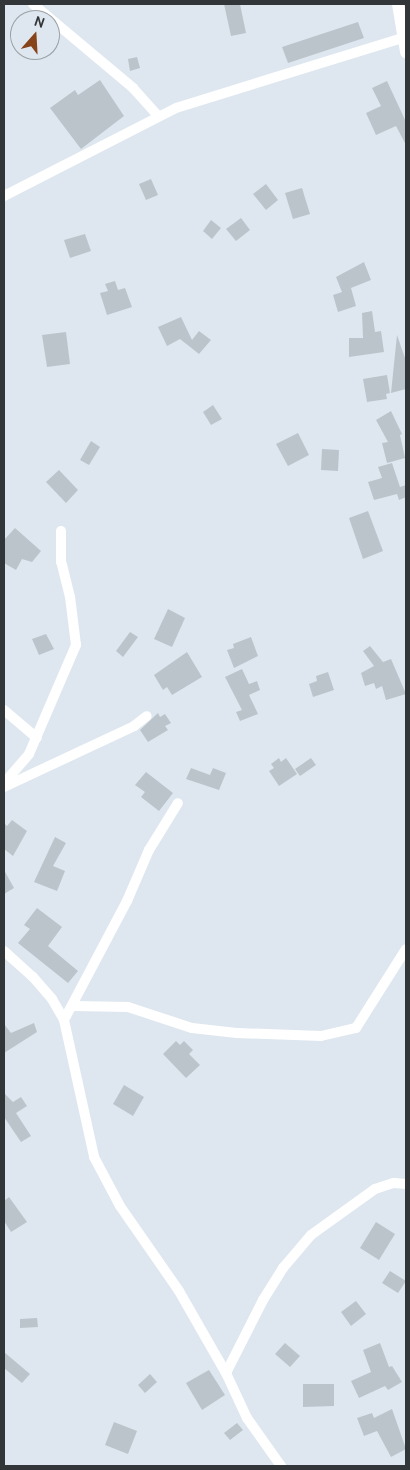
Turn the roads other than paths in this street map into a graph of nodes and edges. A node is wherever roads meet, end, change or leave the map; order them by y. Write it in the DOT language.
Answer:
graph roads {
  1 [pos="33,4"];
  2 [pos="398,4"];
  3 [pos="402,38"];
  4 [pos="406,52"];
  5 [pos="158,116"];
  6 [pos="4,196"];
  7 [pos="61,531"];
  8 [pos="4,710"];
  9 [pos="147,716"];
  10 [pos="37,738"];
  11 [pos="4,782"];
  12 [pos="4,788"];
  13 [pos="178,803"];
  14 [pos="406,949"];
  15 [pos="4,951"];
  16 [pos="74,1006"];
  17 [pos="64,1020"];
  18 [pos="406,1184"];
  19 [pos="226,1373"];
  20 [pos="281,1466"];
  1 -- 5 [label="street"];
  2 -- 3 [label="street"];
  3 -- 4 [label="street"];
  3 -- 5 [label="street"];
  5 -- 6 [label="street"];
  7 -- 10 [label="street"];
  8 -- 10 [label="street"];
  9 -- 12 [label="street"];
  10 -- 11 [label="street"];
  13 -- 16 [label="street"];
  14 -- 16 [label="street"];
  15 -- 17 [label="street"];
  16 -- 17 [label="street"];
  17 -- 19 [label="street"];
  18 -- 19 [label="street"];
  19 -- 20 [label="street"];
}
